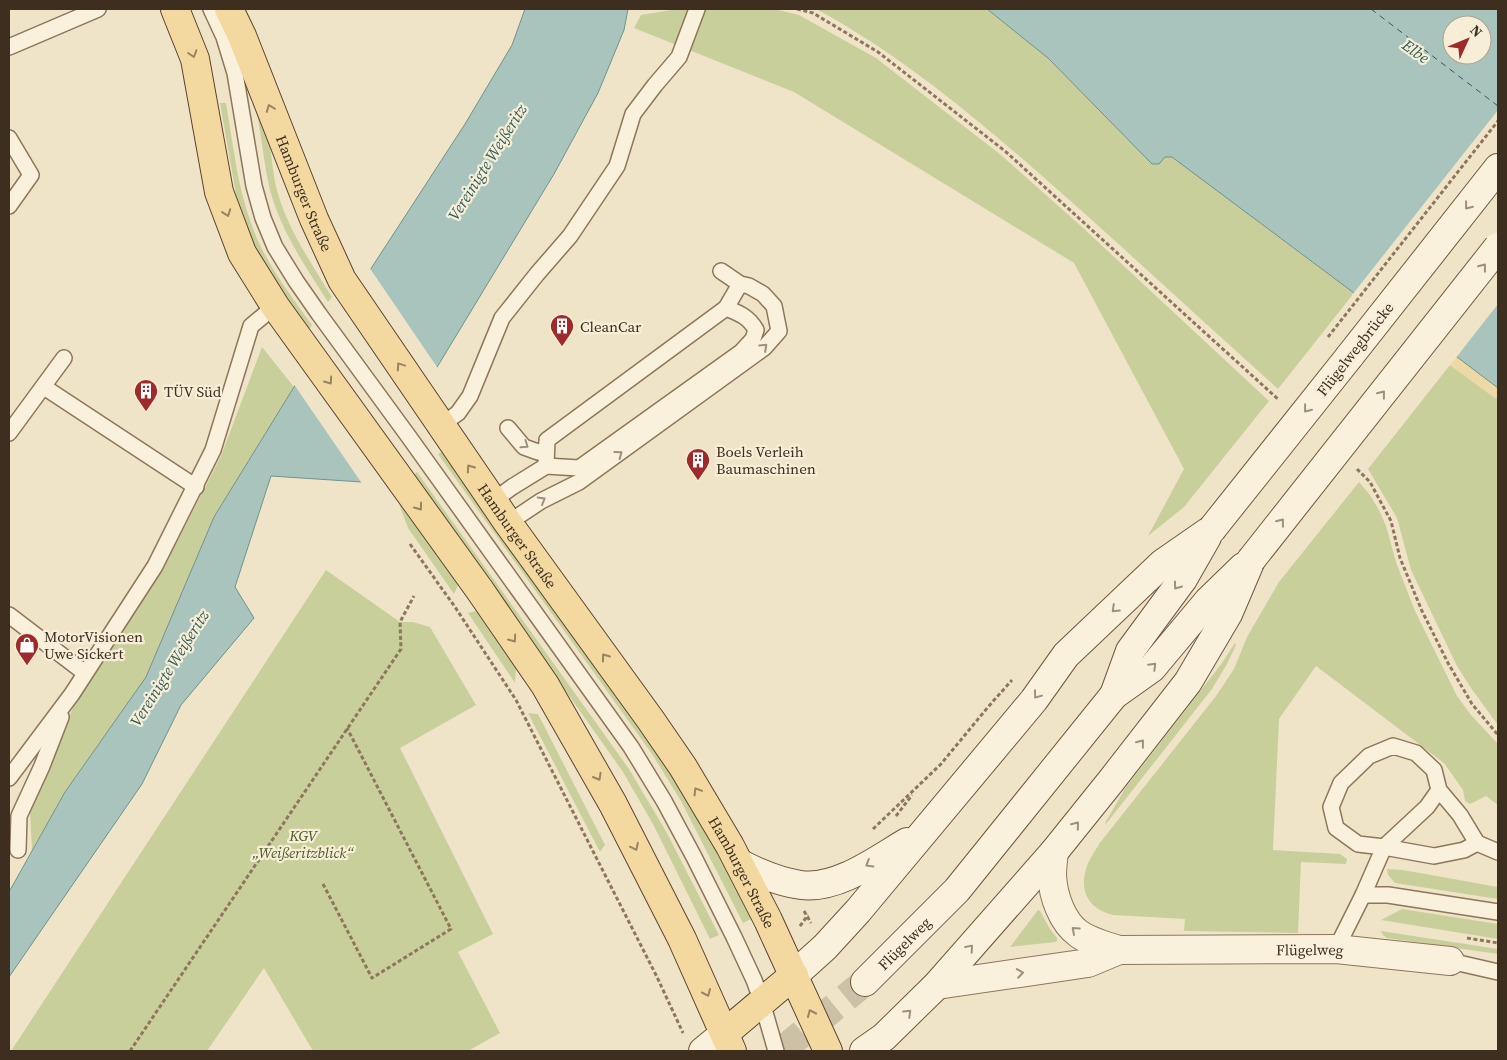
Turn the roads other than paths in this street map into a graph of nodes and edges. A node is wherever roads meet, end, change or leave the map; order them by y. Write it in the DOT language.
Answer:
graph roads {
  1 [pos="98,9"];
  2 [pos="175,9"];
  3 [pos="211,9"];
  4 [pos="229,9"];
  5 [pos="697,9"];
  6 [pos="9,47"];
  7 [pos="9,138"];
  8 [pos="1498,168"];
  9 [pos="9,206"];
  10 [pos="1498,247"];
  11 [pos="721,271"];
  12 [pos="740,284"];
  13 [pos="275,306"];
  14 [pos="726,308"];
  15 [pos="64,358"];
  16 [pos="44,387"];
  17 [pos="434,416"];
  18 [pos="508,428"];
  19 [pos="9,433"];
  20 [pos="546,450"];
  21 [pos="546,466"];
  22 [pos="196,487"];
  23 [pos="493,501"];
  24 [pos="508,523"];
  25 [pos="1212,529"];
  26 [pos="1251,560"];
  27 [pos="9,615"];
  28 [pos="85,673"];
  29 [pos="1114,695"];
  30 [pos="68,700"];
  31 [pos="9,778"];
  32 [pos="1439,790"];
  33 [pos="926,830"];
  34 [pos="1477,843"];
  35 [pos="1384,846"];
  36 [pos="18,850"];
  37 [pos="1054,852"];
  38 [pos="1498,852"];
  39 [pos="739,863"];
  40 [pos="1363,895"];
  41 [pos="1498,912"];
  42 [pos="1336,949"];
  43 [pos="1119,950"];
  44 [pos="1450,962"];
  45 [pos="1498,972"];
  46 [pos="794,975"];
  47 [pos="865,982"];
  48 [pos="938,984"];
  49 [pos="762,1002"];
  50 [pos="729,1042"];
  51 [pos="693,1043"];
  52 [pos="776,1051"];
  53 [pos="828,1051"];
  54 [pos="864,1051"];
  1 -- 6 [label="lane"];
  2 -- 13 [label="main road, one-way"];
  3 -- 49 [label="lane"];
  17 -- 4 [label="main road, Hamburger Straße, one-way"];
  5 -- 17 [label="lane"];
  7 -- 9 [label="lane"];
  8 -- 25 [label="main road, Flügelwegbrücke, one-way, bridge"];
  26 -- 10 [label="main road, one-way, bridge"];
  11 -- 12 [label="lane"];
  12 -- 14 [label="lane"];
  24 -- 12 [label="lane, one-way"];
  13 -- 22 [label="lane"];
  13 -- 50 [label="main road, one-way"];
  14 -- 20 [label="lane"];
  14 -- 21 [label="lane"];
  15 -- 16 [label="lane"];
  16 -- 19 [label="lane"];
  16 -- 22 [label="lane"];
  23 -- 17 [label="main road, Hamburger Straße, one-way"];
  18 -- 20 [label="lane, one-way"];
  20 -- 21 [label="lane"];
  21 -- 23 [label="lane"];
  22 -- 28 [label="lane"];
  23 -- 24 [label="main road, Hamburger Straße"];
  39 -- 24 [label="main road, Hamburger Straße, one-way"];
  25 -- 29 [label="main road, Flügelweg, one-way"];
  25 -- 33 [label="main road, one-way"];
  29 -- 26 [label="main road, Flügelweg, one-way"];
  37 -- 26 [label="main road, one-way"];
  27 -- 28 [label="lane"];
  28 -- 30 [label="lane"];
  29 -- 47 [label="main road, Flügelweg"];
  30 -- 31 [label="lane"];
  30 -- 36 [label="lane"];
  32 -- 34 [label="lane"];
  32 -- 35 [label="lane"];
  32 -- 35 [label="lane"];
  33 -- 39 [label="main road, one-way"];
  33 -- 46 [label="main road"];
  34 -- 35 [label="lane"];
  34 -- 38 [label="lane"];
  35 -- 40 [label="lane"];
  43 -- 37 [label="main road, Flügelweg, one-way"];
  48 -- 37 [label="main road, one-way"];
  39 -- 46 [label="main road, Hamburger Straße"];
  40 -- 41 [label="lane"];
  40 -- 42 [label="lane"];
  42 -- 43 [label="main road, Flügelweg"];
  42 -- 44 [label="main road, Flügelweg"];
  48 -- 43 [label="main road, Flügelweg, one-way"];
  44 -- 45 [label="lane, Flügelweg"];
  46 -- 49 [label="main road"];
  53 -- 46 [label="main road, Hamburger Straße, one-way"];
  54 -- 48 [label="main road, one-way"];
  49 -- 50 [label="main road"];
  49 -- 52 [label="lane"];
  50 -- 51 [label="main road"];
}
